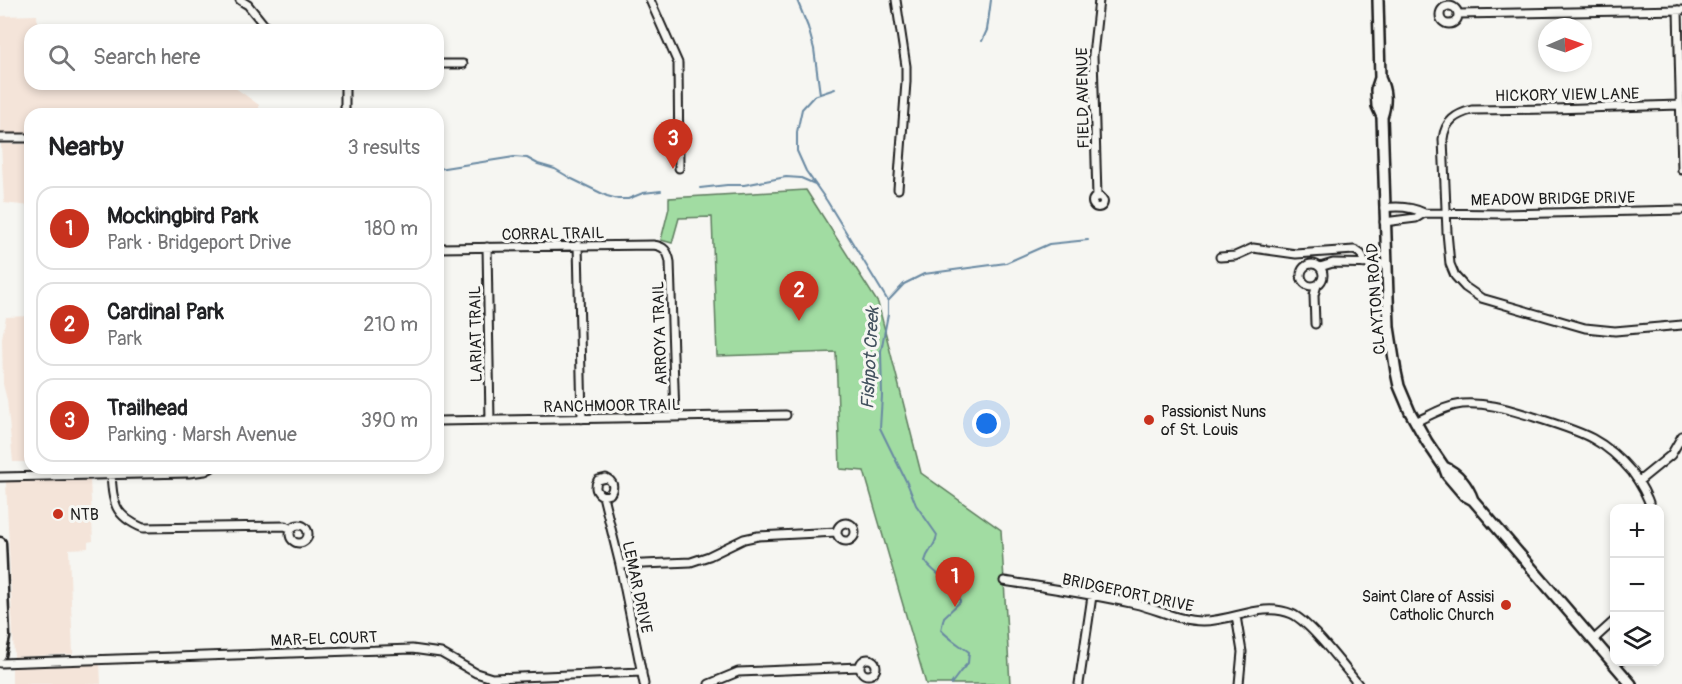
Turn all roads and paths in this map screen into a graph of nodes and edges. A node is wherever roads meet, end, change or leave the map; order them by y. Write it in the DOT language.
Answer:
graph roads {
  1 [pos="240,0"];
  2 [pos="650,0"];
  3 [pos="896,0"];
  4 [pos="1100,0"];
  5 [pos="1378,0"];
  6 [pos="1680,10"];
  7 [pos="1458,14"];
  8 [pos="263,24"];
  9 [pos="444,64"];
  10 [pos="463,64"];
  11 [pos="345,90"];
  12 [pos="1679,105"];
  13 [pos="345,108"];
  14 [pos="0,138"];
  15 [pos="24,138"];
  16 [pos="679,168"];
  17 [pos="1682,170"];
  18 [pos="898,189"];
  19 [pos="1097,197"];
  20 [pos="1384,208"];
  21 [pos="1682,210"];
  22 [pos="1447,212"];
  23 [pos="1424,213"];
  24 [pos="1384,222"];
  25 [pos="578,245"];
  26 [pos="487,247"];
  27 [pos="444,248"];
  28 [pos="666,250"];
  29 [pos="1220,257"];
  30 [pos="1364,264"];
  31 [pos="1387,264"];
  32 [pos="1320,267"];
  33 [pos="1317,285"];
  34 [pos="1316,324"];
  35 [pos="1682,325"];
  36 [pos="786,415"];
  37 [pos="675,417"];
  38 [pos="582,419"];
  39 [pos="444,421"];
  40 [pos="490,421"];
  41 [pos="1415,422"];
  42 [pos="1682,436"];
  43 [pos="111,474"];
  44 [pos="0,477"];
  45 [pos="1639,482"];
  46 [pos="603,496"];
  47 [pos="1649,504"];
  48 [pos="292,529"];
  49 [pos="837,532"];
  50 [pos="0,543"];
  51 [pos="620,565"];
  52 [pos="1004,581"];
  53 [pos="1092,596"];
  54 [pos="1236,616"];
  55 [pos="1610,624"];
  56 [pos="1593,639"];
  57 [pos="0,655"];
  58 [pos="0,663"];
  59 [pos="860,667"];
  60 [pos="642,672"];
  61 [pos="644,684"];
  62 [pos="710,684"];
  63 [pos="1079,684"];
  64 [pos="1239,684"];
  65 [pos="1358,684"];
  66 [pos="1631,684"];
  1 -- 8 [label="street"];
  2 -- 16 [label="street"];
  3 -- 18 [label="street"];
  4 -- 19 [label="street, FIELD AVENUE"];
  5 -- 20 [label="main road, CLAYTON ROAD"];
  6 -- 7 [label="street"];
  6 -- 12 [label="street"];
  9 -- 10 [label="street"];
  11 -- 13 [label="street"];
  12 -- 17 [label="street"];
  12 -- 22 [label="street, HICKORY VIEW LANE"];
  14 -- 15 [label="street"];
  20 -- 23 [label="street, MEADOW BRIDGE DRIVE"];
  20 -- 24 [label="main road, CLAYTON ROAD"];
  21 -- 22 [label="street, MEADOW BRIDGE DRIVE"];
  22 -- 23 [label="street, MEADOW BRIDGE DRIVE"];
  22 -- 35 [label="street"];
  23 -- 24 [label="street, MEADOW BRIDGE DRIVE"];
  24 -- 31 [label="main road, CLAYTON ROAD"];
  25 -- 26 [label="street, CORRAL TRAIL"];
  25 -- 28 [label="street, CORRAL TRAIL"];
  25 -- 38 [label="street"];
  26 -- 27 [label="street, CORRAL TRAIL"];
  26 -- 40 [label="street, LARIAT TRAIL"];
  28 -- 37 [label="street, ARROYA TRAIL"];
  29 -- 30 [label="street"];
  30 -- 31 [label="street"];
  30 -- 32 [label="street"];
  31 -- 41 [label="main road, CLAYTON ROAD"];
  32 -- 33 [label="street"];
  32 -- 33 [label="street"];
  33 -- 34 [label="street"];
  36 -- 37 [label="street, RANCHMOOR TRAIL"];
  37 -- 38 [label="street, RANCHMOOR TRAIL"];
  38 -- 40 [label="street, RANCHMOOR TRAIL"];
  39 -- 40 [label="street, RANCHMOOR TRAIL"];
  41 -- 45 [label="street"];
  41 -- 56 [label="main road, CLAYTON ROAD"];
  42 -- 45 [label="street"];
  43 -- 44 [label="street"];
  43 -- 48 [label="street"];
  45 -- 47 [label="street"];
  46 -- 51 [label="street, LEMAR DRIVE"];
  49 -- 51 [label="street"];
  50 -- 57 [label="highway"];
  51 -- 60 [label="street, LEMAR DRIVE"];
  52 -- 53 [label="street, BRIDGEPORT DRIVE"];
  53 -- 54 [label="street, BRIDGEPORT DRIVE"];
  53 -- 63 [label="street"];
  54 -- 64 [label="street"];
  54 -- 65 [label="street, BRIDGEPORT DRIVE"];
  55 -- 56 [label="street"];
  56 -- 66 [label="main road, CLAYTON ROAD"];
  58 -- 60 [label="street, MAR-EL COURT"];
  59 -- 62 [label="street"];
  60 -- 61 [label="street, LEMAR DRIVE"];
}
